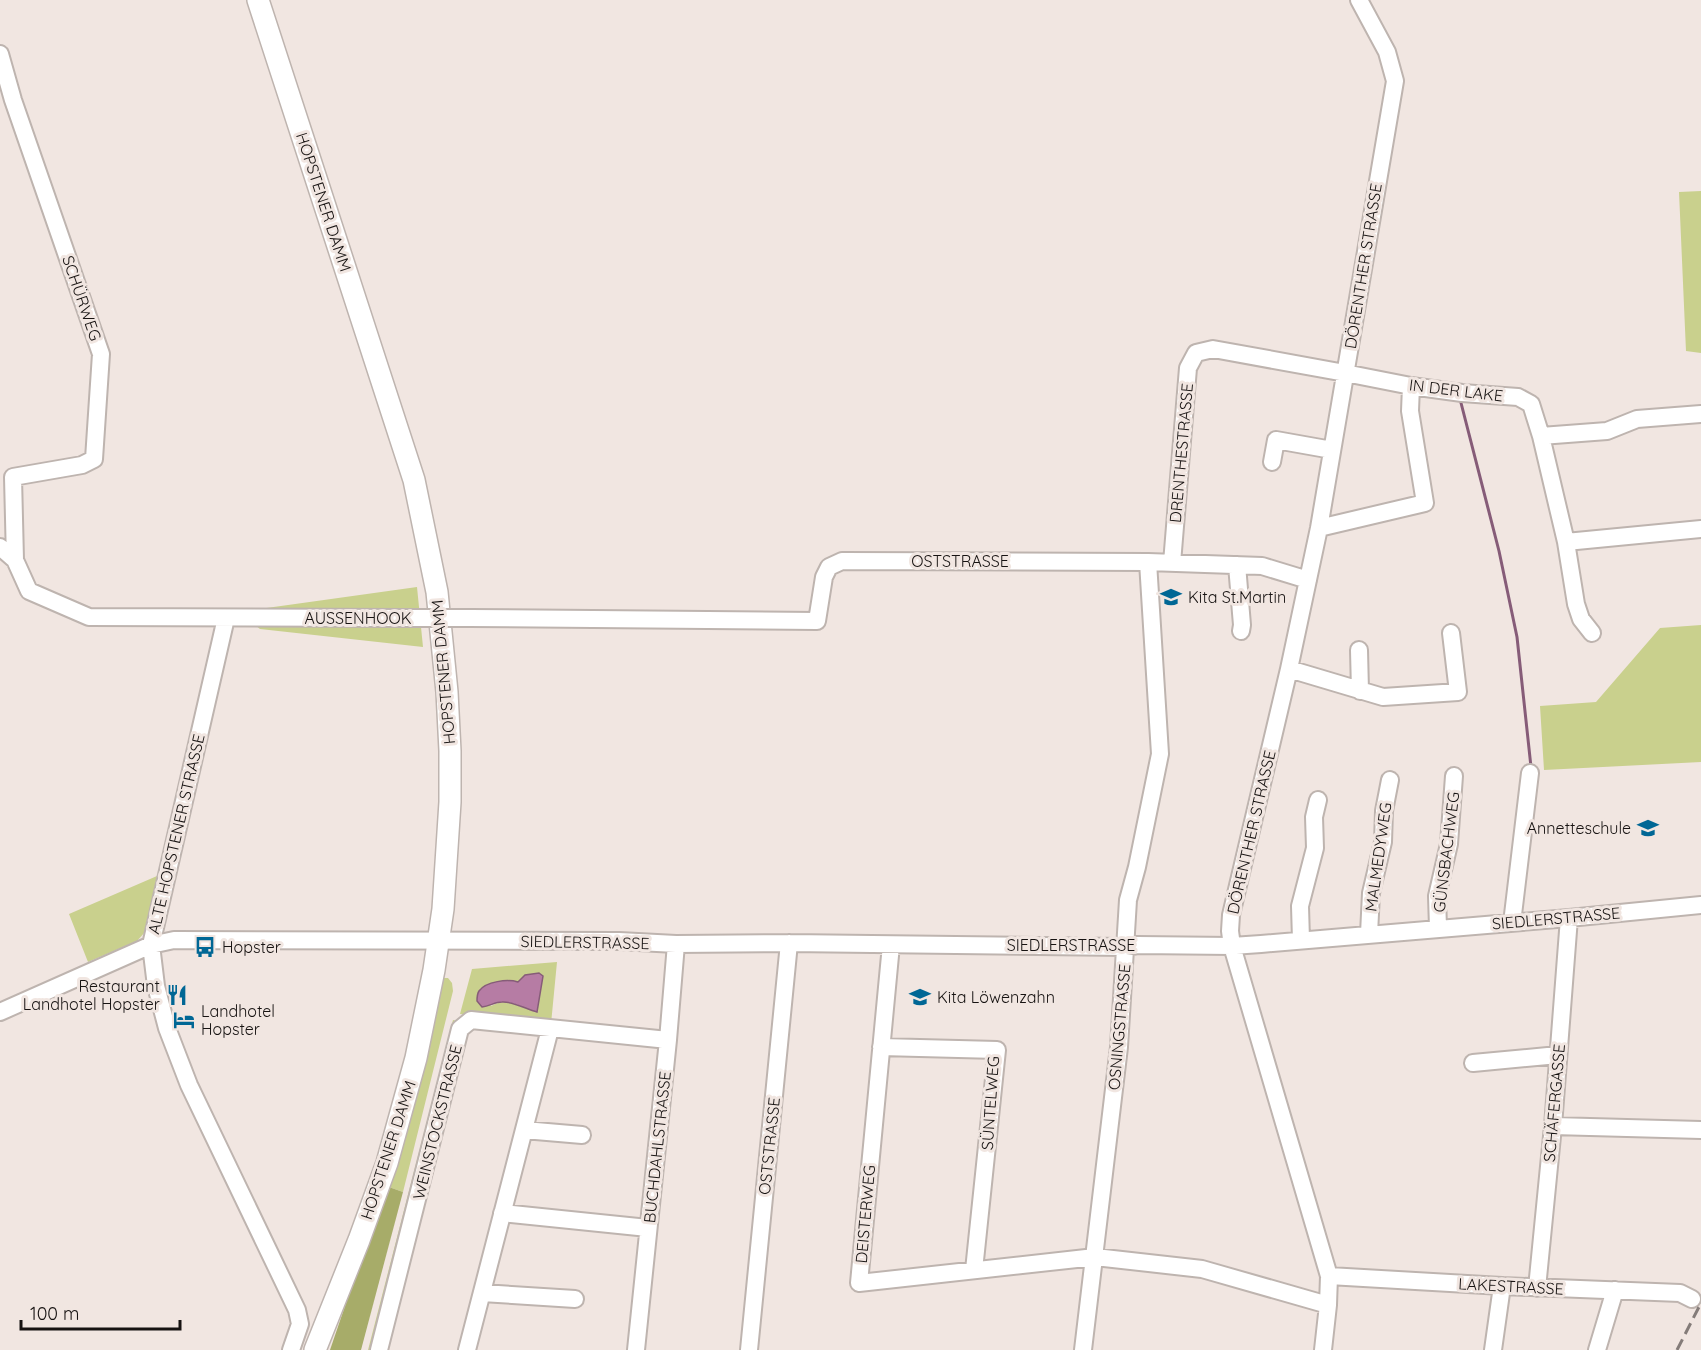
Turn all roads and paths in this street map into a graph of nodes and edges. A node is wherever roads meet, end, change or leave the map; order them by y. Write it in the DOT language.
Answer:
graph roads {
  1 [pos="258,0"];
  2 [pos="1359,0"];
  3 [pos="0,54"];
  4 [pos="1345,373"];
  5 [pos="1411,386"];
  6 [pos="1701,414"];
  7 [pos="1541,436"];
  8 [pos="1332,450"];
  9 [pos="1272,462"];
  10 [pos="1319,528"];
  11 [pos="1701,529"];
  12 [pos="1566,542"];
  13 [pos="0,547"];
  14 [pos="15,560"];
  15 [pos="1148,562"];
  16 [pos="1172,562"];
  17 [pos="1237,565"];
  18 [pos="1308,580"];
  19 [pos="225,618"];
  20 [pos="817,621"];
  21 [pos="1241,631"];
  22 [pos="1451,633"];
  23 [pos="1592,633"];
  24 [pos="1359,650"];
  25 [pos="1289,669"];
  26 [pos="1360,691"];
  27 [pos="1530,773"];
  28 [pos="1454,776"];
  29 [pos="1390,780"];
  30 [pos="1318,800"];
  31 [pos="1701,905"];
  32 [pos="1569,918"];
  33 [pos="1512,922"];
  34 [pos="1438,928"];
  35 [pos="1369,934"];
  36 [pos="1301,940"];
  37 [pos="439,941"];
  38 [pos="789,943"];
  39 [pos="676,944"];
  40 [pos="151,945"];
  41 [pos="891,945"];
  42 [pos="1232,946"];
  43 [pos="1125,947"];
  44 [pos="2,1007"];
  45 [pos="550,1029"];
  46 [pos="668,1040"];
  47 [pos="881,1047"];
  48 [pos="1558,1055"];
  49 [pos="1473,1063"];
  50 [pos="1553,1126"];
  51 [pos="524,1130"];
  52 [pos="1701,1130"];
  53 [pos="582,1135"];
  54 [pos="502,1213"];
  55 [pos="648,1228"];
  56 [pos="1095,1257"];
  57 [pos="974,1270"];
  58 [pos="1329,1276"];
  59 [pos="1503,1286"];
  60 [pos="1537,1288"];
  61 [pos="1616,1290"];
  62 [pos="482,1293"];
  63 [pos="575,1299"];
  64 [pos="1692,1299"];
  65 [pos="1328,1305"];
  66 [pos="291,1350"];
  67 [pos="315,1350"];
  68 [pos="379,1350"];
  69 [pos="467,1350"];
  70 [pos="636,1350"];
  71 [pos="749,1350"];
  72 [pos="1083,1350"];
  73 [pos="1323,1350"];
  74 [pos="1493,1350"];
  75 [pos="1597,1350"];
  1 -- 37 [label="main road, HOPSTENER DAMM"];
  2 -- 4 [label="street, DÖRENTHER STRASSE"];
  3 -- 14 [label="street, SCHÜRWEG"];
  4 -- 5 [label="street, IN DER LAKE"];
  4 -- 8 [label="street, DÖRENTHER STRASSE"];
  4 -- 16 [label="street, DRENTHESTRASSE"];
  5 -- 7 [label="street, IN DER LAKE"];
  5 -- 10 [label="street"];
  6 -- 7 [label="street"];
  7 -- 12 [label="street, IN DER LAKE"];
  8 -- 9 [label="street"];
  8 -- 10 [label="street, DÖRENTHER STRASSE"];
  10 -- 18 [label="street, DÖRENTHER STRASSE"];
  11 -- 12 [label="street"];
  12 -- 23 [label="street, IN DER LAKE"];
  13 -- 14 [label="street, AUSSENHOOK"];
  14 -- 19 [label="street, AUSSENHOOK"];
  15 -- 16 [label="street"];
  15 -- 20 [label="street, OSTSTRASSE"];
  15 -- 43 [label="street, OSNINGSTRASSE"];
  16 -- 17 [label="street"];
  17 -- 18 [label="street"];
  17 -- 21 [label="street"];
  18 -- 25 [label="street, DÖRENTHER STRASSE"];
  19 -- 20 [label="street, AUSSENHOOK, bridge"];
  19 -- 40 [label="street, ALTE HOPSTENER STRASSE"];
  22 -- 26 [label="street"];
  24 -- 26 [label="street"];
  25 -- 26 [label="street"];
  25 -- 42 [label="street, DÖRENTHER STRASSE"];
  27 -- 33 [label="street"];
  28 -- 34 [label="street, GÜNSBACHWEG"];
  29 -- 35 [label="street, MALMEDYWEG"];
  30 -- 36 [label="street"];
  31 -- 32 [label="street, SIEDLERSTRASSE"];
  32 -- 33 [label="street, SIEDLERSTRASSE"];
  32 -- 48 [label="street, SCHÄFERGASSE"];
  33 -- 34 [label="street, SIEDLERSTRASSE"];
  34 -- 35 [label="street, SIEDLERSTRASSE"];
  35 -- 36 [label="street, SIEDLERSTRASSE"];
  36 -- 42 [label="street, SIEDLERSTRASSE"];
  37 -- 39 [label="street, SIEDLERSTRASSE"];
  37 -- 40 [label="street, SIEDLERSTRASSE"];
  37 -- 67 [label="main road, HOPSTENER DAMM"];
  38 -- 39 [label="street, SIEDLERSTRASSE"];
  38 -- 41 [label="street, SIEDLERSTRASSE"];
  38 -- 71 [label="street, OSTSTRASSE"];
  39 -- 46 [label="street, BUCHDAHLSTRASSE"];
  40 -- 44 [label="street, SIEDLERSTRASSE"];
  40 -- 66 [label="street, ALTE HOPSTENER STRASSE"];
  41 -- 43 [label="street, SIEDLERSTRASSE"];
  41 -- 47 [label="street, DEISTERWEG"];
  42 -- 43 [label="street, SIEDLERSTRASSE"];
  42 -- 58 [label="street, DÖRENTHER STRASSE"];
  43 -- 56 [label="street, OSNINGSTRASSE"];
  45 -- 46 [label="street, WEINSTOCKSTRASSE"];
  45 -- 51 [label="street"];
  45 -- 68 [label="street, WEINSTOCKSTRASSE"];
  46 -- 55 [label="street, BUCHDAHLSTRASSE"];
  47 -- 57 [label="street, SÜNTELWEG"];
  47 -- 57 [label="street, DEISTERWEG"];
  48 -- 49 [label="street"];
  48 -- 50 [label="street, SCHÄFERGASSE"];
  50 -- 52 [label="street"];
  50 -- 60 [label="street, SCHÄFERGASSE"];
  51 -- 53 [label="street"];
  51 -- 54 [label="street"];
  54 -- 55 [label="street"];
  54 -- 62 [label="street"];
  55 -- 70 [label="street, BUCHDAHLSTRASSE"];
  56 -- 57 [label="street, DEISTERWEG"];
  56 -- 65 [label="street"];
  56 -- 72 [label="street, OSNINGSTRASSE"];
  58 -- 59 [label="street, LAKESTRASSE"];
  58 -- 65 [label="street, DÖRENTHER STRASSE"];
  59 -- 60 [label="street, LAKESTRASSE"];
  59 -- 74 [label="street"];
  60 -- 61 [label="street, LAKESTRASSE"];
  61 -- 64 [label="street, LAKESTRASSE"];
  61 -- 75 [label="street"];
  62 -- 63 [label="street"];
  62 -- 69 [label="street"];
  65 -- 73 [label="street, DÖRENTHER STRASSE"];
}
